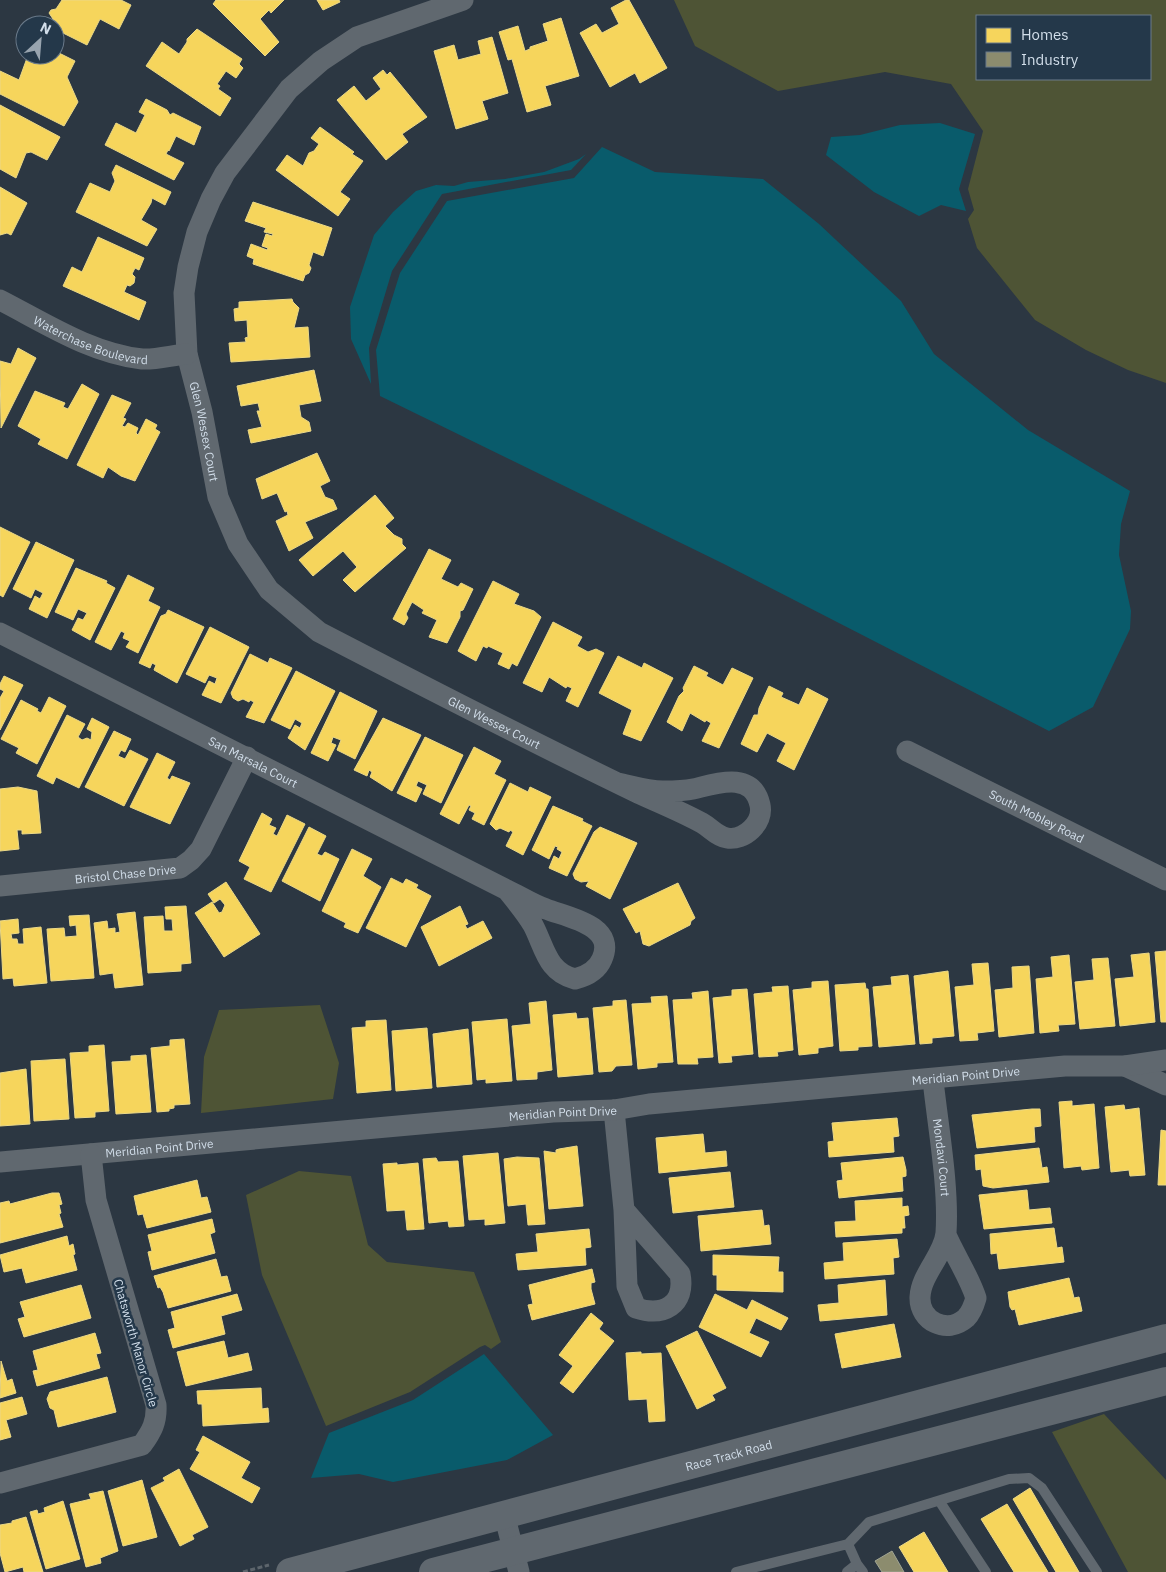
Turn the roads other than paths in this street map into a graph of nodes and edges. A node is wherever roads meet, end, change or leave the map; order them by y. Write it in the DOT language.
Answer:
graph roads {
  1 [pos="463,0"];
  2 [pos="0,300"];
  3 [pos="187,354"];
  4 [pos="0,633"];
  5 [pos="907,751"];
  6 [pos="247,757"];
  7 [pos="618,783"];
  8 [pos="1166,880"];
  9 [pos="0,886"];
  10 [pos="507,890"];
  11 [pos="1166,1060"];
  12 [pos="1125,1066"];
  13 [pos="933,1080"];
  14 [pos="1166,1085"];
  15 [pos="614,1110"];
  16 [pos="91,1154"];
  17 [pos="0,1162"];
  18 [pos="624,1210"];
  19 [pos="946,1235"];
  20 [pos="1166,1338"];
  21 [pos="1050,1369"];
  22 [pos="1166,1381"];
  23 [pos="1063,1406"];
  24 [pos="865,1418"];
  25 [pos="0,1484"];
  26 [pos="940,1502"];
  27 [pos="504,1514"];
  28 [pos="848,1544"];
  29 [pos="516,1561"];
  30 [pos="860,1568"];
  31 [pos="290,1572"];
  32 [pos="433,1572"];
  33 [pos="736,1572"];
  34 [pos="847,1572"];
  35 [pos="986,1572"];
  36 [pos="1097,1572"];
  1 -- 3 [label="street, Glen Wessex Court"];
  2 -- 3 [label="street, Waterchase Boulevard"];
  3 -- 7 [label="street, Glen Wessex Court"];
  4 -- 6 [label="street, San Marsala Court"];
  5 -- 8 [label="street, South Mobley Road"];
  6 -- 9 [label="street, Bristol Chase Drive"];
  6 -- 10 [label="street, San Marsala Court"];
  7 -- 7 [label="street, Glen Wessex Court"];
  10 -- 10 [label="street, San Marsala Court"];
  11 -- 12 [label="street, Meridian Point Drive"];
  12 -- 13 [label="street, Meridian Point Drive"];
  12 -- 14 [label="street, Meridian Point Drive"];
  13 -- 15 [label="street, Meridian Point Drive"];
  13 -- 19 [label="street, Mondavi Court"];
  15 -- 16 [label="street, Meridian Point Drive"];
  15 -- 18 [label="street"];
  16 -- 17 [label="street, Meridian Point Drive"];
  16 -- 25 [label="street, Chatsworth Manor Circle"];
  20 -- 21 [label="main road, Race Track Road"];
  21 -- 23 [label="main road"];
  21 -- 24 [label="main road, Race Track Road"];
  22 -- 23 [label="main road"];
  23 -- 29 [label="main road"];
  24 -- 27 [label="main road, Race Track Road"];
  24 -- 29 [label="main road"];
  26 -- 28 [label="lane"];
  26 -- 35 [label="lane"];
  26 -- 36 [label="lane"];
  27 -- 29 [label="street"];
  27 -- 31 [label="main road, Race Track Road"];
  28 -- 30 [label="lane"];
  28 -- 33 [label="lane"];
  29 -- 32 [label="main road"];
  30 -- 34 [label="lane"];
}
